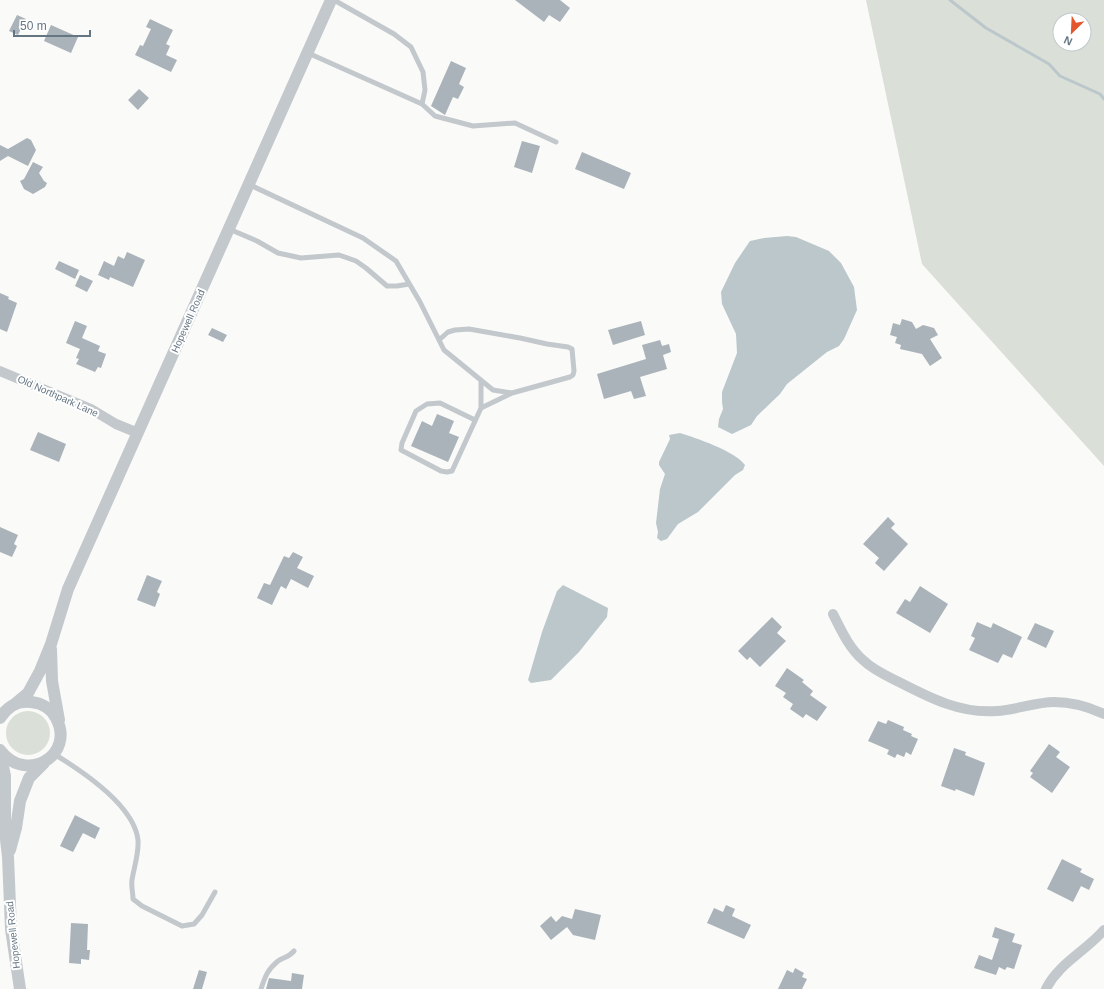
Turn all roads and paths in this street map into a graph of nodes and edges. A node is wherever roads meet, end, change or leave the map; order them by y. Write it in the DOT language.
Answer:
graph roads {
  1 [pos="331,0"];
  2 [pos="334,0"];
  3 [pos="308,52"];
  4 [pos="422,104"];
  5 [pos="556,142"];
  6 [pos="249,184"];
  7 [pos="229,229"];
  8 [pos="409,284"];
  9 [pos="439,340"];
  10 [pos="0,371"];
  11 [pos="481,380"];
  12 [pos="512,393"];
  13 [pos="481,408"];
  14 [pos="476,420"];
  15 [pos="138,433"];
  16 [pos="833,614"];
  17 [pos="51,644"];
  18 [pos="9,705"];
  19 [pos="1104,714"];
  20 [pos="0,718"];
  21 [pos="59,723"];
  22 [pos="0,751"];
  23 [pos="50,757"];
  24 [pos="8,857"];
  25 [pos="4,873"];
  26 [pos="215,892"];
  27 [pos="1104,930"];
  28 [pos="294,951"];
  29 [pos="20,989"];
  30 [pos="261,989"];
  31 [pos="1046,989"];
  1 -- 3 [label="street, Hopewell Road"];
  2 -- 4 [label="lane"];
  3 -- 4 [label="lane"];
  3 -- 6 [label="street, Hopewell Road"];
  4 -- 5 [label="lane"];
  6 -- 7 [label="street, Hopewell Road"];
  6 -- 8 [label="lane"];
  7 -- 8 [label="lane"];
  7 -- 15 [label="street, Hopewell Road"];
  8 -- 9 [label="lane"];
  9 -- 11 [label="lane"];
  9 -- 12 [label="lane"];
  10 -- 15 [label="street, Old Northpark Lane"];
  11 -- 12 [label="lane"];
  11 -- 13 [label="lane"];
  12 -- 13 [label="lane"];
  13 -- 14 [label="lane"];
  14 -- 14 [label="lane"];
  15 -- 17 [label="street, Hopewell Road"];
  16 -- 19 [label="street"];
  17 -- 18 [label="street, Hopewell Road"];
  17 -- 21 [label="street, Hopewell Road"];
  18 -- 20 [label="street, Hopewell Road"];
  18 -- 21 [label="street"];
  21 -- 23 [label="street, Hopewell Road"];
  22 -- 23 [label="street"];
  22 -- 24 [label="street, Hopewell Road"];
  23 -- 24 [label="street, Hopewell Road"];
  23 -- 26 [label="lane"];
  24 -- 25 [label="street, Hopewell Road"];
  25 -- 29 [label="street, Hopewell Road"];
  27 -- 31 [label="street"];
  28 -- 30 [label="lane"];
}
